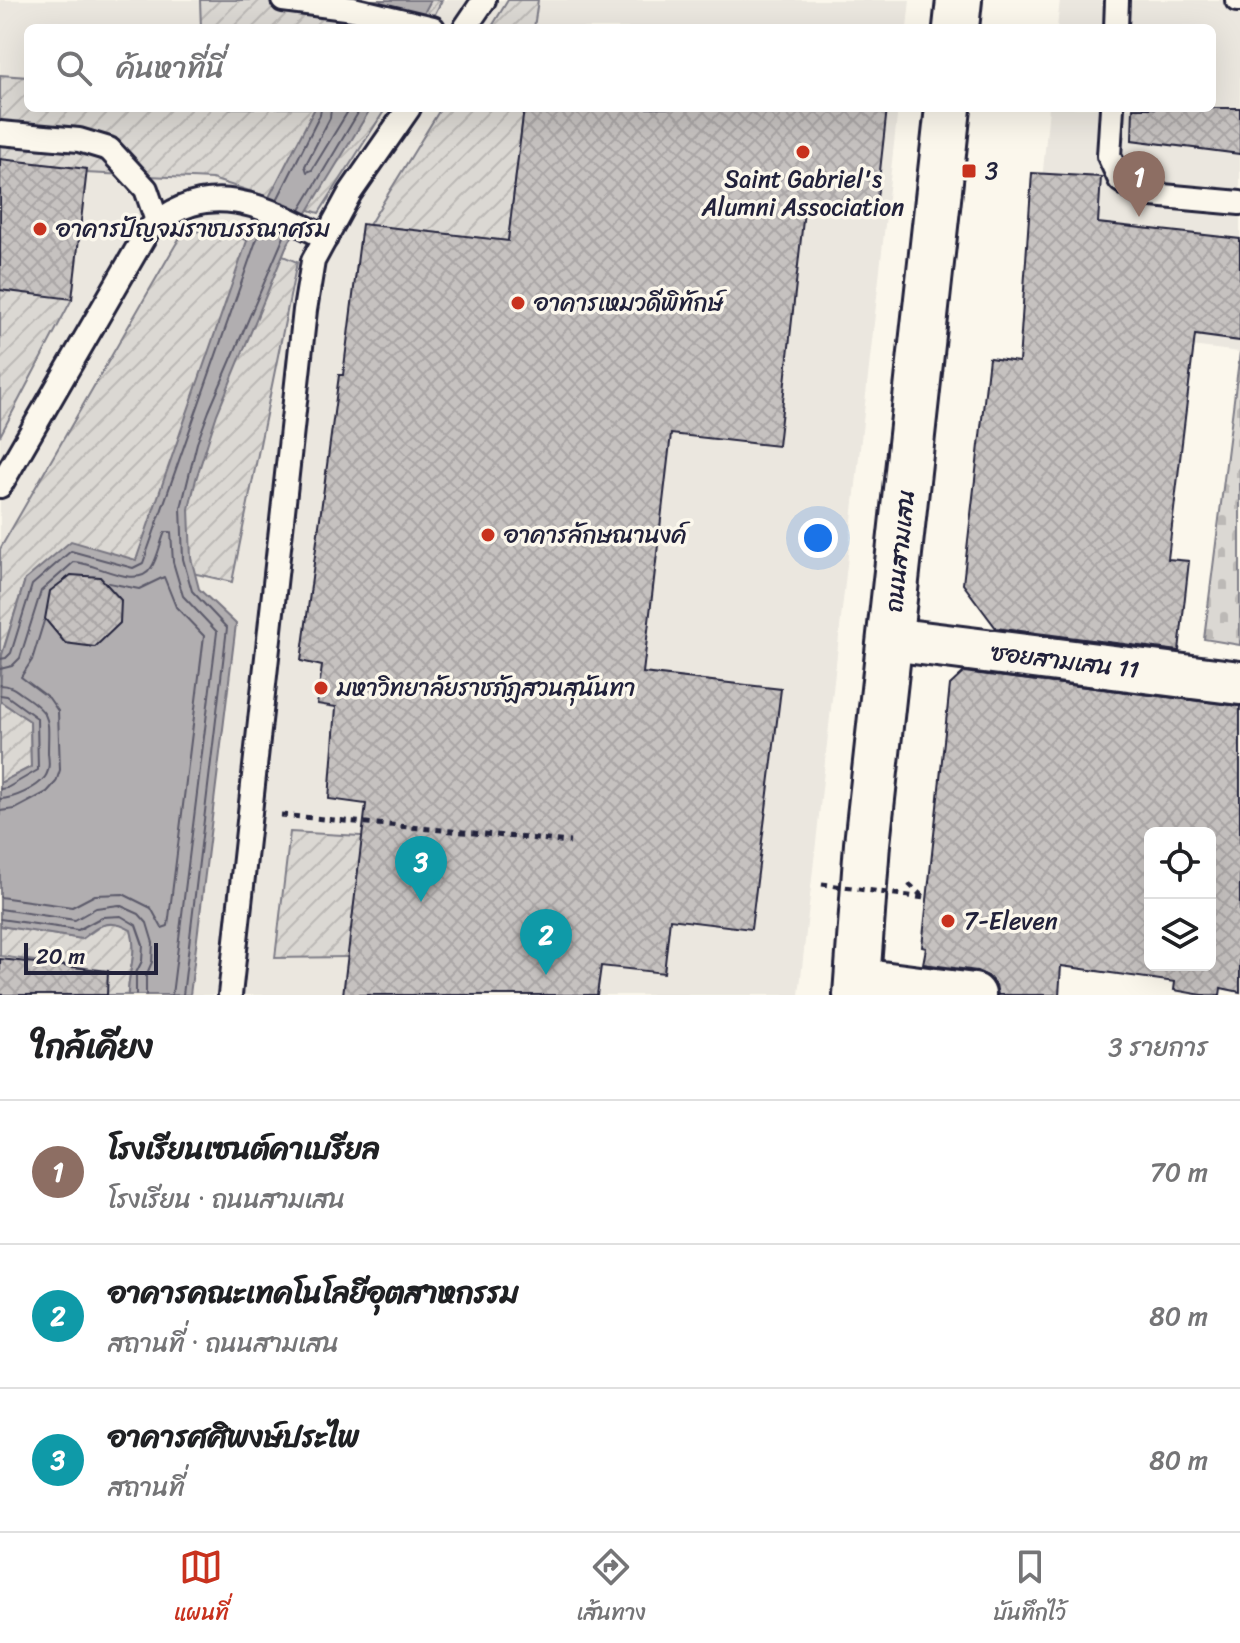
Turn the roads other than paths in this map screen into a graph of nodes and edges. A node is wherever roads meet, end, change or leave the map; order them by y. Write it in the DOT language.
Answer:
graph roads {
  1 [pos="283,0"];
  2 [pos="484,0"];
  3 [pos="959,0"];
  4 [pos="1117,0"];
  5 [pos="416,24"];
  6 [pos="468,24"];
  7 [pos="956,24"];
  8 [pos="1116,24"];
  9 [pos="406,112"];
  10 [pos="948,112"];
  11 [pos="1112,112"];
  12 [pos="0,133"];
  13 [pos="1240,203"];
  14 [pos="157,221"];
  15 [pos="317,234"];
  16 [pos="0,486"];
  17 [pos="890,639"];
  18 [pos="1240,683"];
  19 [pos="857,987"];
  20 [pos="230,995"];
  21 [pos="974,995"];
  1 -- 5 [label="lane"];
  2 -- 6 [label="lane"];
  3 -- 7 [label="main road"];
  4 -- 8 [label="lane"];
  9 -- 15 [label="lane"];
  10 -- 17 [label="main road, ถนนสามเสน"];
  11 -- 13 [label="lane"];
  12 -- 14 [label="lane"];
  14 -- 15 [label="lane"];
  14 -- 16 [label="lane"];
  15 -- 20 [label="lane"];
  17 -- 18 [label="street, ซอยสามเสน 11"];
  17 -- 19 [label="main road, ถนนสามเสน"];
  19 -- 21 [label="street"];
}
